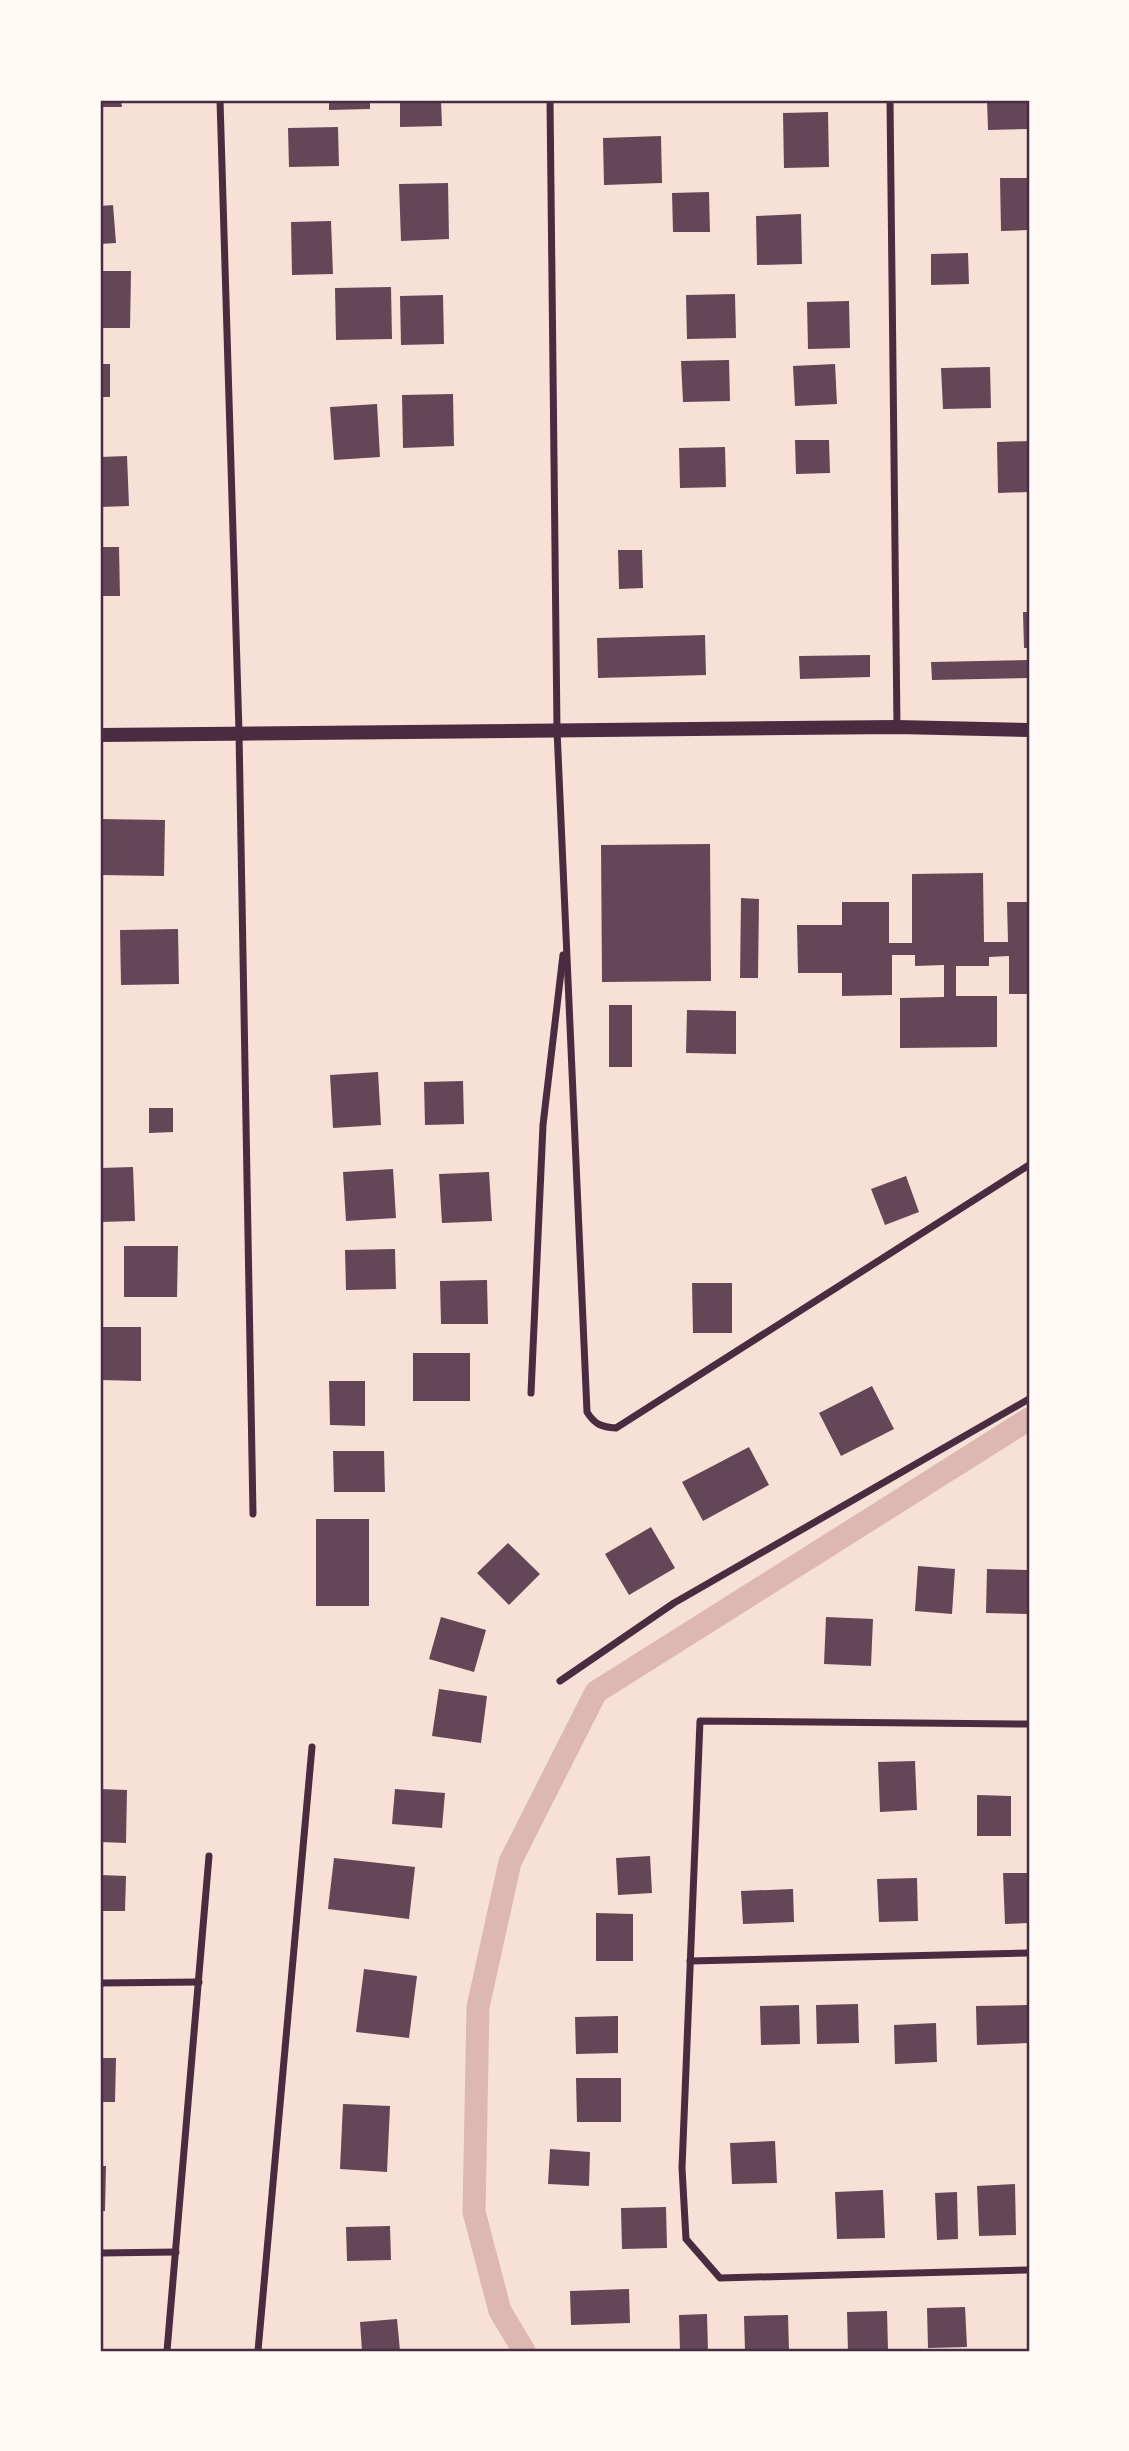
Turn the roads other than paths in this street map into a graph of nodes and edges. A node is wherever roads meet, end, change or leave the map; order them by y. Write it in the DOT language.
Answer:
graph roads {
  1 [pos="220,100"];
  2 [pos="550,100"];
  3 [pos="891,100"];
  4 [pos="897,727"];
  5 [pos="557,730"];
  6 [pos="1029,730"];
  7 [pos="239,732"];
  8 [pos="100,735"];
  9 [pos="566,934"];
  10 [pos="1029,1165"];
  11 [pos="531,1393"];
  12 [pos="1029,1399"];
  13 [pos="253,1514"];
  14 [pos="560,1681"];
  15 [pos="1029,1724"];
  16 [pos="312,1746"];
  17 [pos="209,1856"];
  18 [pos="1029,1953"];
  19 [pos="690,1961"];
  20 [pos="199,1982"];
  21 [pos="100,1983"];
  22 [pos="176,2252"];
  23 [pos="100,2253"];
  24 [pos="1029,2270"];
  25 [pos="167,2351"];
  26 [pos="258,2351"];
  1 -- 7 [label="street"];
  2 -- 5 [label="street"];
  3 -- 4 [label="street"];
  4 -- 5 [label="main road"];
  4 -- 6 [label="main road"];
  5 -- 7 [label="main road"];
  5 -- 9 [label="street"];
  7 -- 8 [label="main road"];
  7 -- 13 [label="street"];
  9 -- 10 [label="street"];
  9 -- 11 [label="street"];
  12 -- 14 [label="street"];
  15 -- 19 [label="street"];
  16 -- 26 [label="street"];
  17 -- 20 [label="street"];
  18 -- 19 [label="street"];
  19 -- 24 [label="street"];
  20 -- 21 [label="street"];
  20 -- 22 [label="street"];
  22 -- 23 [label="street"];
  22 -- 25 [label="street"];
}
